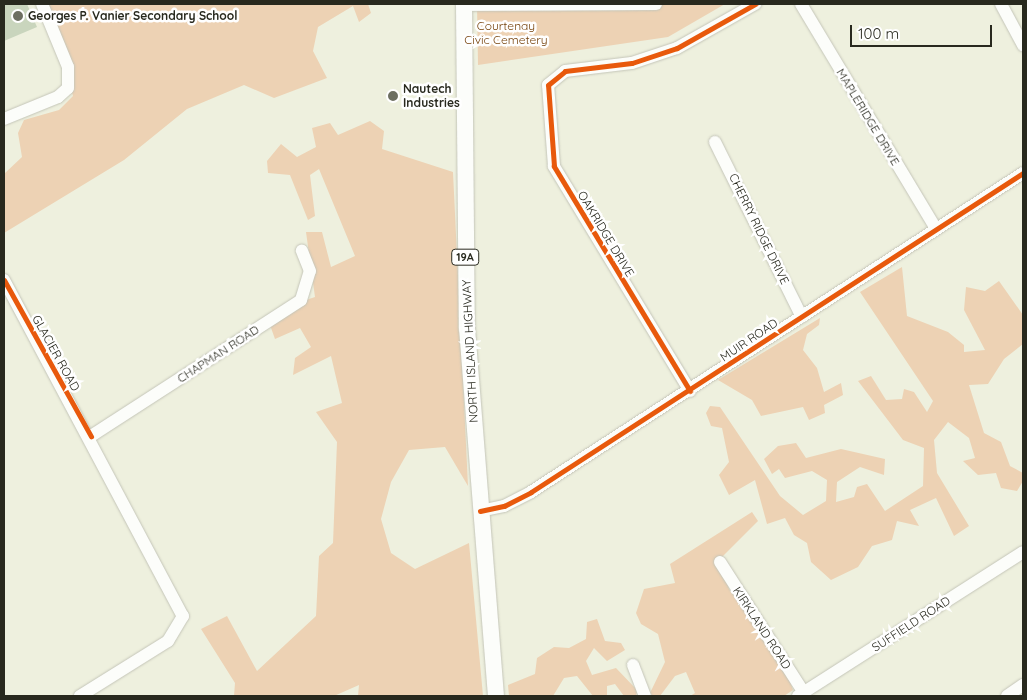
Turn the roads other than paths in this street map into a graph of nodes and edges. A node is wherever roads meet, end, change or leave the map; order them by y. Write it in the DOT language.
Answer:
graph roads {
  1 [pos="42,4"];
  2 [pos="464,4"];
  3 [pos="656,4"];
  4 [pos="755,4"];
  5 [pos="801,4"];
  6 [pos="1001,4"];
  7 [pos="620,5"];
  8 [pos="1023,45"];
  9 [pos="4,119"];
  10 [pos="715,142"];
  11 [pos="1023,173"];
  12 [pos="936,230"];
  13 [pos="302,250"];
  14 [pos="4,280"];
  15 [pos="802,316"];
  16 [pos="690,391"];
  17 [pos="91,436"];
  18 [pos="480,511"];
  19 [pos="1023,552"];
  20 [pos="720,562"];
  21 [pos="633,665"];
  22 [pos="1023,685"];
  23 [pos="801,694"];
  24 [pos="80,696"];
  25 [pos="496,696"];
  26 [pos="646,696"];
  27 [pos="1007,696"];
  1 -- 9 [label="street"];
  2 -- 7 [label="street"];
  2 -- 18 [label="main road, NORTH ISLAND HIGHWAY / 19A"];
  3 -- 7 [label="street"];
  4 -- 16 [label="street, OAKRIDGE DRIVE"];
  5 -- 12 [label="street, MAPLERIDGE DRIVE"];
  6 -- 8 [label="street"];
  10 -- 15 [label="street, CHERRY RIDGE DRIVE"];
  11 -- 12 [label="street, MUIR ROAD"];
  12 -- 15 [label="street, MUIR ROAD"];
  13 -- 17 [label="street, CHAPMAN ROAD"];
  14 -- 17 [label="street, GLACIER ROAD"];
  15 -- 16 [label="street, MUIR ROAD"];
  16 -- 18 [label="street, MUIR ROAD"];
  17 -- 24 [label="street, GLACIER ROAD"];
  18 -- 25 [label="main road, NORTH ISLAND HIGHWAY / 19A"];
  19 -- 23 [label="street, SUFFIELD ROAD"];
  20 -- 23 [label="street, KIRKLAND ROAD"];
  21 -- 26 [label="street"];
  22 -- 27 [label="street"];
}
